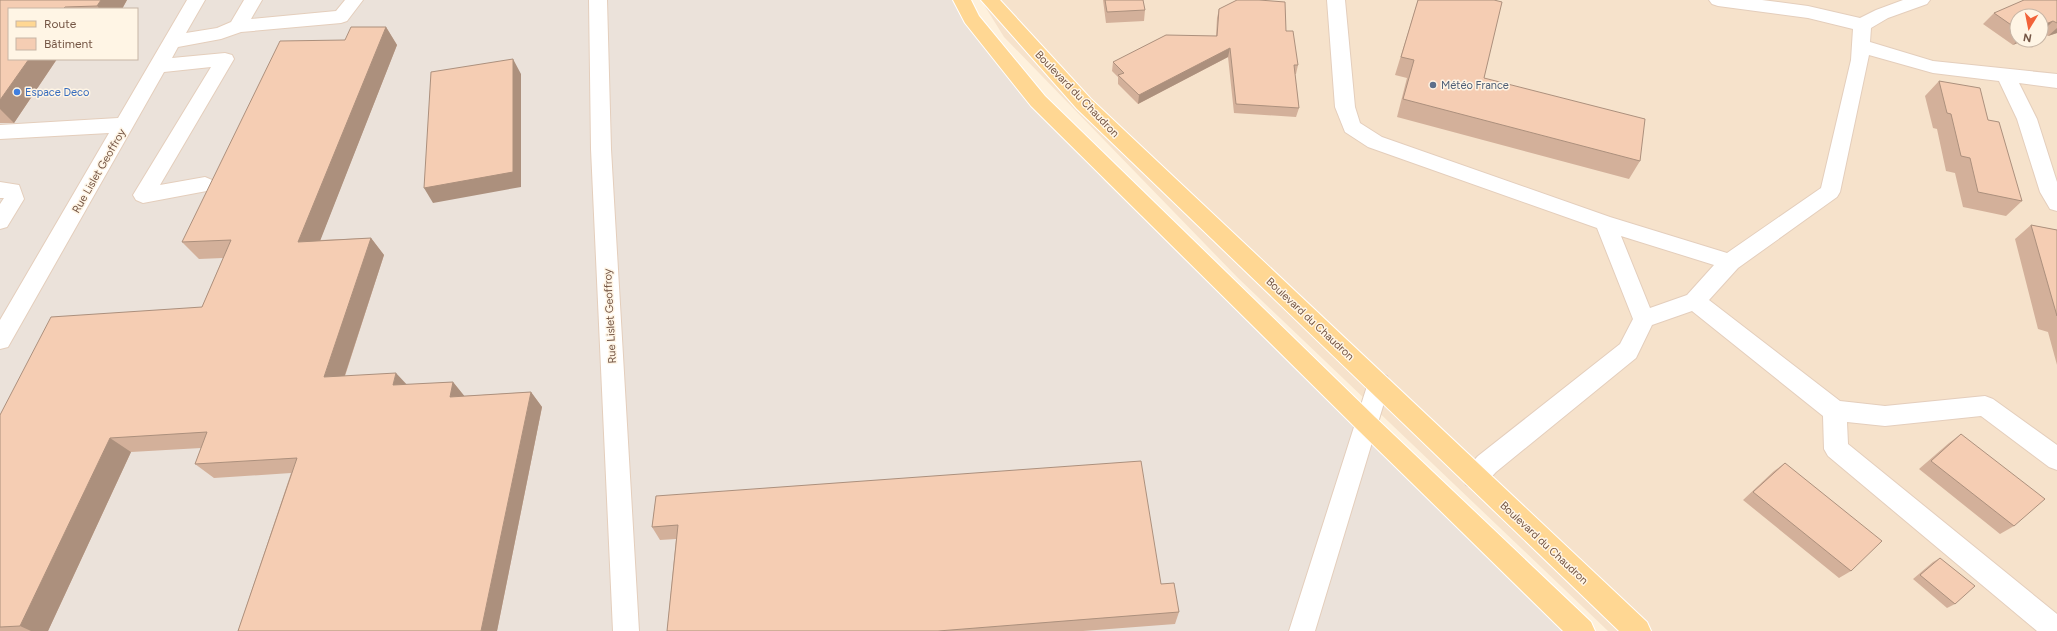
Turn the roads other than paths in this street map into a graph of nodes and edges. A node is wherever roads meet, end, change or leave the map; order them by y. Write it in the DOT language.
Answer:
graph roads {
  1 [pos="196,0"];
  2 [pos="253,0"];
  3 [pos="354,0"];
  4 [pos="598,0"];
  5 [pos="962,0"];
  6 [pos="1336,0"];
  7 [pos="1718,0"];
  8 [pos="1922,0"];
  9 [pos="991,2"];
  10 [pos="1862,25"];
  11 [pos="238,26"];
  12 [pos="172,42"];
  13 [pos="1861,46"];
  14 [pos="158,66"];
  15 [pos="2006,76"];
  16 [pos="2057,81"];
  17 [pos="125,125"];
  18 [pos="0,132"];
  19 [pos="205,185"];
  20 [pos="0,190"];
  21 [pos="2057,203"];
  22 [pos="0,221"];
  23 [pos="1605,223"];
  24 [pos="1730,262"];
  25 [pos="1695,301"];
  26 [pos="1644,319"];
  27 [pos="0,340"];
  28 [pos="1379,383"];
  29 [pos="1835,411"];
  30 [pos="1367,424"];
  31 [pos="2057,459"];
  32 [pos="1475,477"];
  33 [pos="626,631"];
  34 [pos="1302,631"];
  35 [pos="1582,631"];
  36 [pos="1638,631"];
  37 [pos="2057,631"];
  1 -- 12 [label="street, Rue Lislet Geoffroy"];
  2 -- 11 [label="street"];
  3 -- 11 [label="street"];
  4 -- 33 [label="street, Rue Lislet Geoffroy"];
  5 -- 30 [label="main road"];
  6 -- 23 [label="street"];
  7 -- 10 [label="street"];
  8 -- 10 [label="street"];
  9 -- 28 [label="main road, Boulevard du Chaudron"];
  10 -- 13 [label="street"];
  11 -- 12 [label="street"];
  12 -- 14 [label="street, Rue Lislet Geoffroy"];
  13 -- 15 [label="street"];
  13 -- 24 [label="street"];
  14 -- 17 [label="street, Rue Lislet Geoffroy"];
  14 -- 19 [label="street"];
  15 -- 16 [label="street"];
  15 -- 21 [label="street"];
  17 -- 18 [label="street"];
  17 -- 27 [label="street, Rue Lislet Geoffroy"];
  20 -- 22 [label="street"];
  23 -- 24 [label="street"];
  23 -- 26 [label="street"];
  24 -- 25 [label="street"];
  25 -- 26 [label="street"];
  25 -- 29 [label="street"];
  26 -- 32 [label="street"];
  28 -- 30 [label="street"];
  28 -- 32 [label="main road, Boulevard du Chaudron"];
  29 -- 31 [label="street"];
  29 -- 37 [label="street"];
  30 -- 34 [label="street"];
  30 -- 35 [label="main road"];
  32 -- 36 [label="main road, Boulevard du Chaudron"];
}
